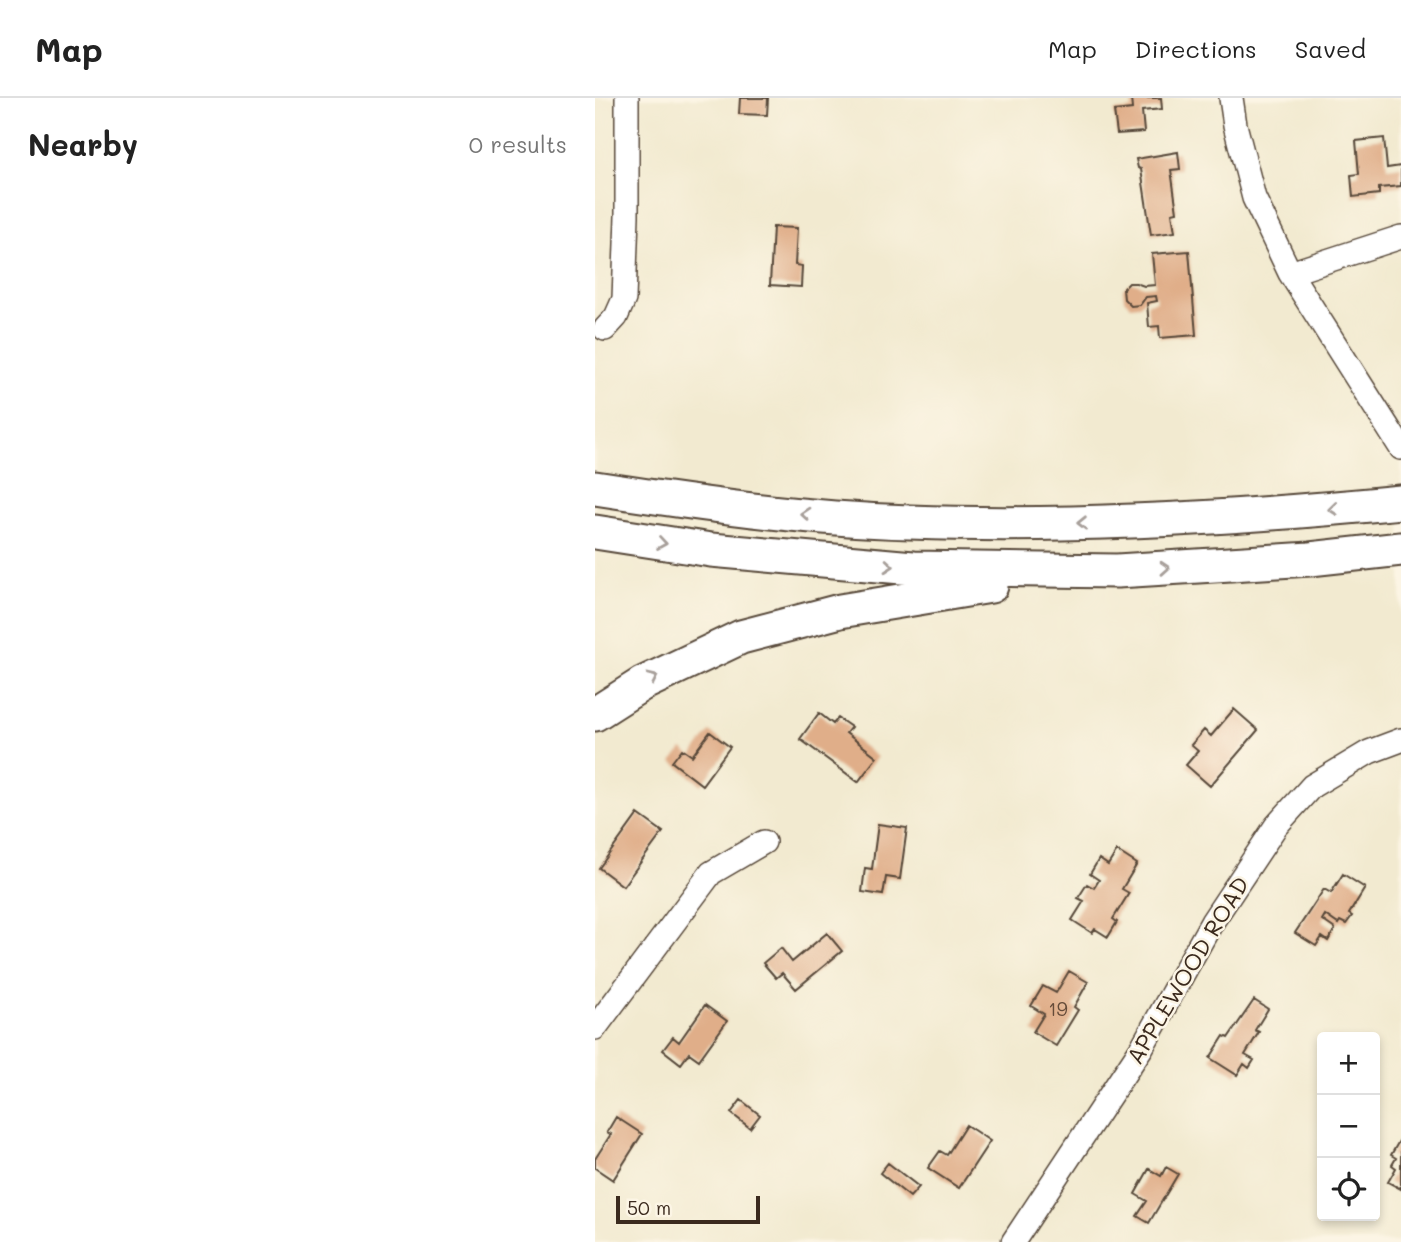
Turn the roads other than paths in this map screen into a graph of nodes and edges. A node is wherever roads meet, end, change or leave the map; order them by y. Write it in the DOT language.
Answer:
graph roads {
  1 [pos="627,98"];
  2 [pos="1231,98"];
  3 [pos="1401,237"];
  4 [pos="1290,273"];
  5 [pos="605,329"];
  6 [pos="1400,447"];
  7 [pos="595,488"];
  8 [pos="1401,502"];
  9 [pos="595,532"];
  10 [pos="1401,549"];
  11 [pos="1117,571"];
  12 [pos="595,714"];
  13 [pos="1401,740"];
  14 [pos="764,842"];
  15 [pos="595,1028"];
  16 [pos="1013,1242"];
  1 -- 5 [label="street"];
  2 -- 4 [label="street"];
  3 -- 4 [label="street"];
  4 -- 6 [label="street"];
  8 -- 7 [label="highway, one-way"];
  9 -- 11 [label="highway, one-way"];
  11 -- 10 [label="highway, one-way"];
  12 -- 11 [label="highway, one-way"];
  13 -- 16 [label="street, APPLEWOOD ROAD"];
  14 -- 15 [label="street"];
}
